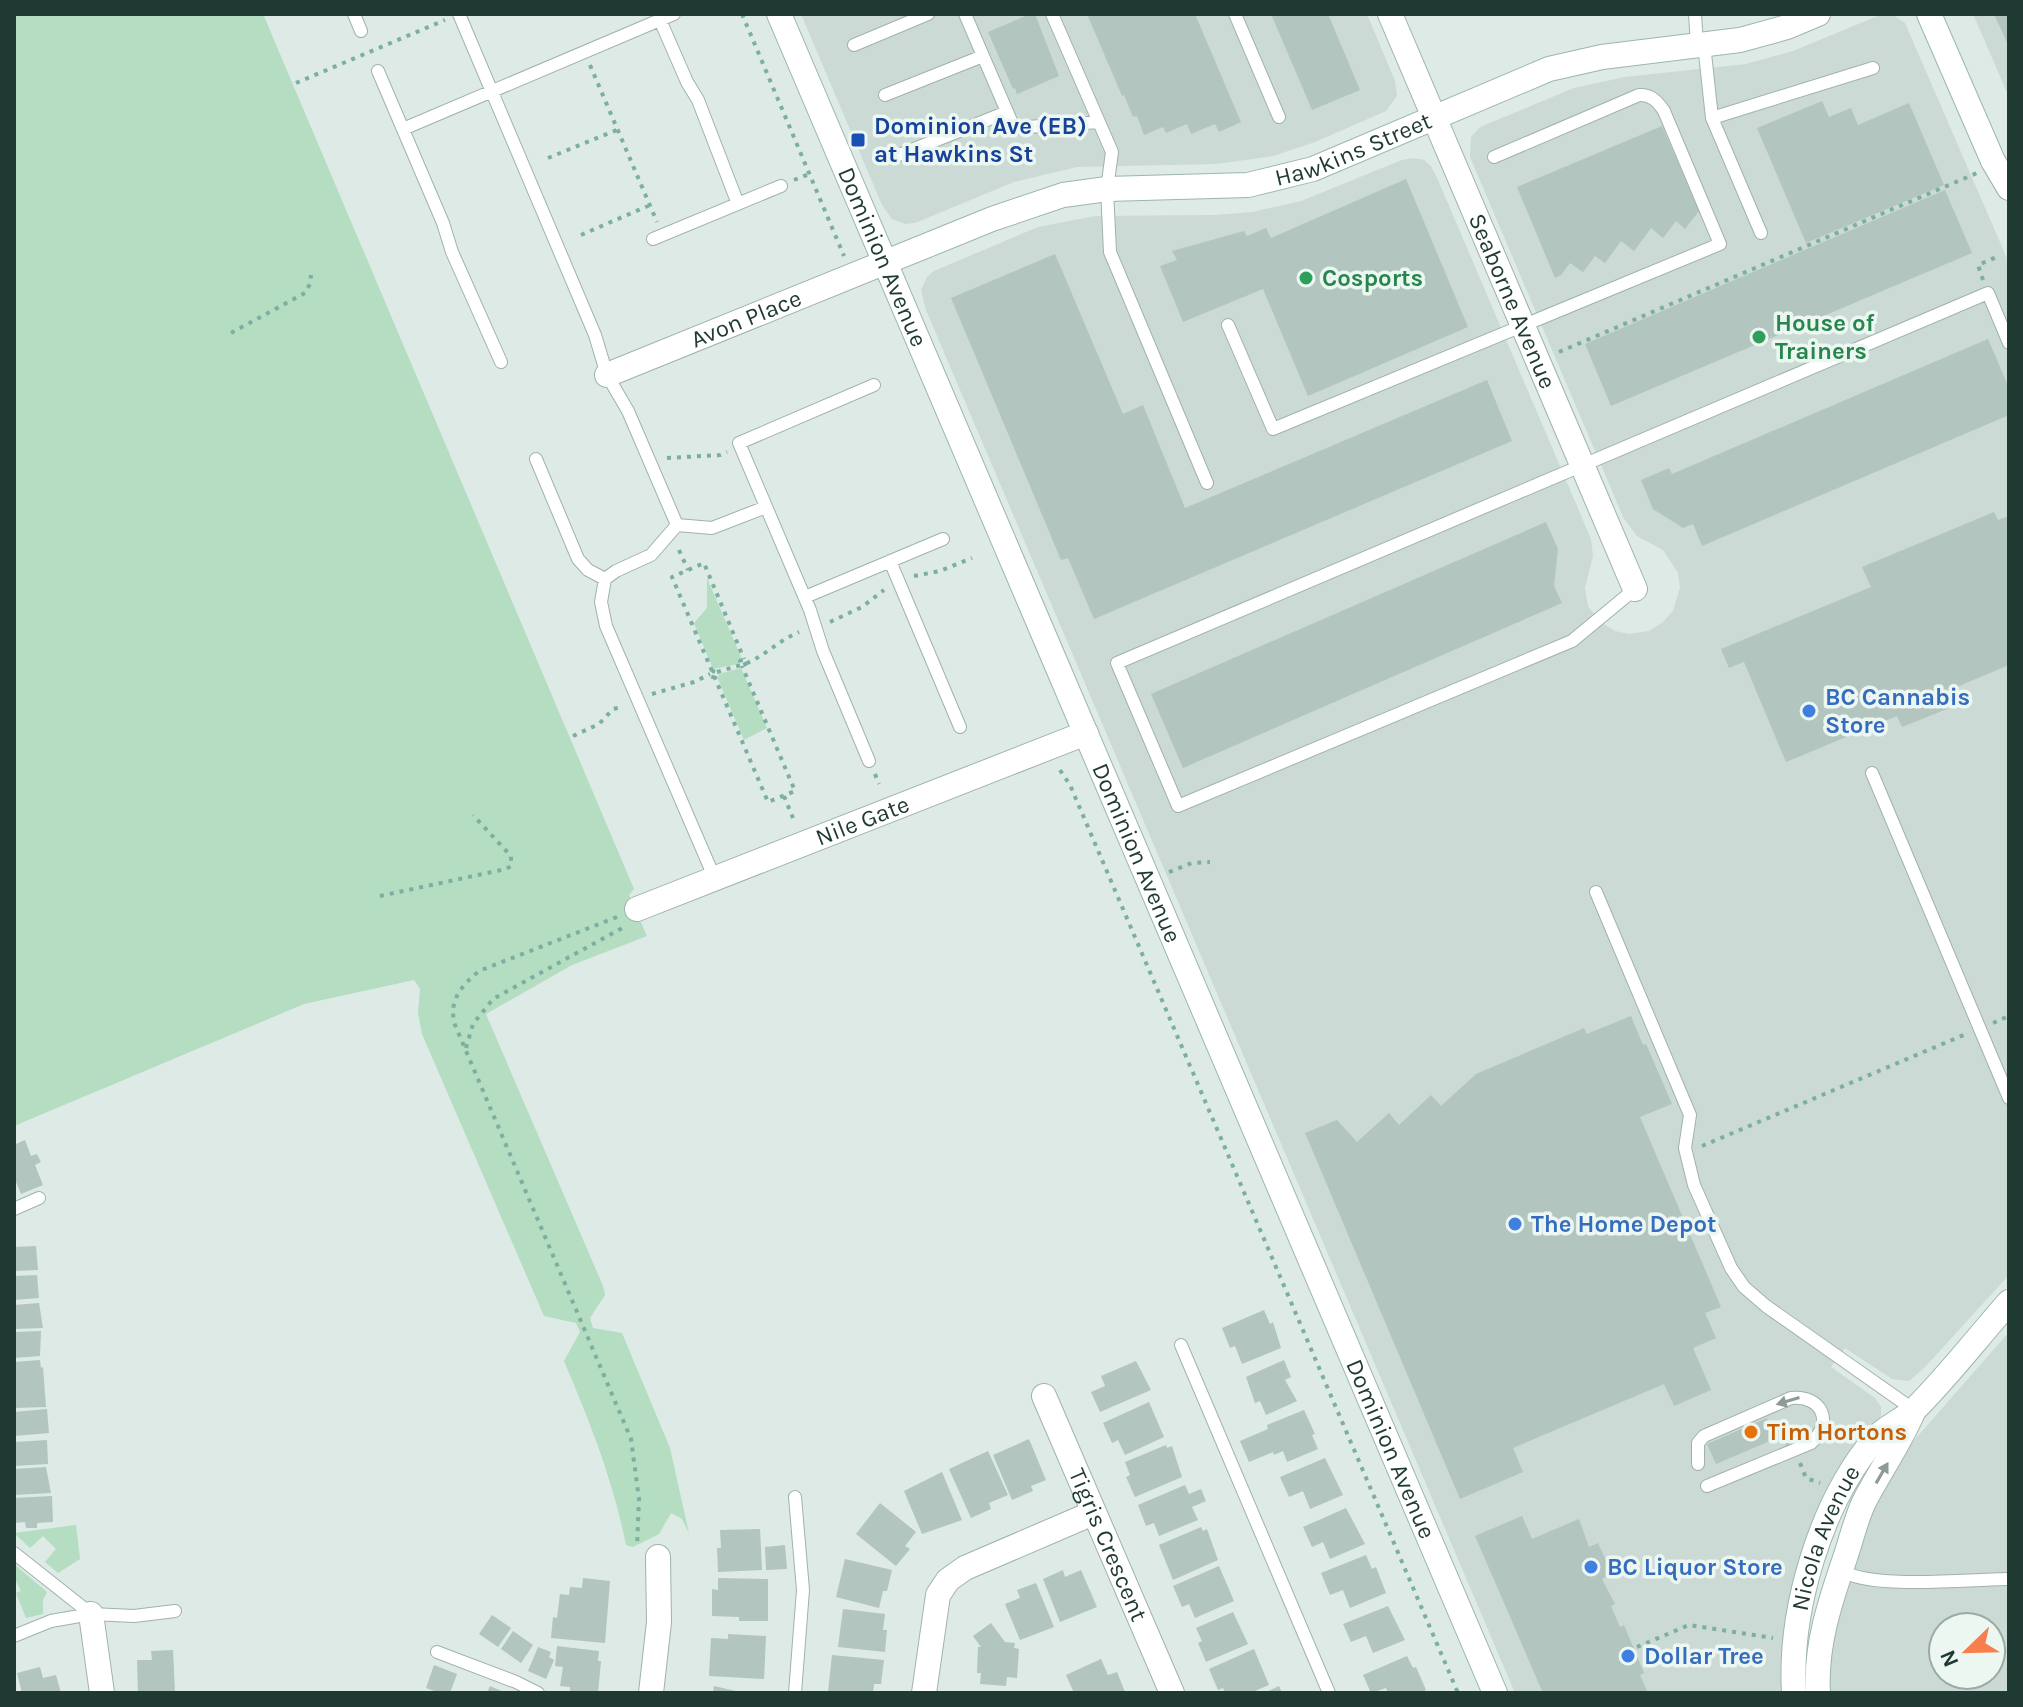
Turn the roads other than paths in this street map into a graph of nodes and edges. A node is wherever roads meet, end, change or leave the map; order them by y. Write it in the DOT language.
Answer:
graph roads {
  1 [pos="354,14"];
  2 [pos="674,14"];
  3 [pos="779,14"];
  4 [pos="928,14"];
  5 [pos="965,14"];
  6 [pos="1052,14"];
  7 [pos="1235,14"];
  8 [pos="1390,14"];
  9 [pos="1695,14"];
  10 [pos="1818,14"];
  11 [pos="1929,14"];
  12 [pos="454,16"];
  13 [pos="660,20"];
  14 [pos="361,31"];
  15 [pos="854,45"];
  16 [pos="1701,45"];
  17 [pos="983,56"];
  18 [pos="1873,68"];
  19 [pos="378,71"];
  20 [pos="491,91"];
  21 [pos="885,95"];
  22 [pos="1007,112"];
  23 [pos="1279,117"];
  24 [pos="1435,117"];
  25 [pos="1712,118"];
  26 [pos="1099,122"];
  27 [pos="403,129"];
  28 [pos="899,155"];
  29 [pos="1494,157"];
  30 [pos="781,186"];
  31 [pos="2009,188"];
  32 [pos="1107,189"];
  33 [pos="738,204"];
  34 [pos="1761,233"];
  35 [pos="658,237"];
  36 [pos="886,262"];
  37 [pos="1522,324"];
  38 [pos="1228,325"];
  39 [pos="2009,343"];
  40 [pos="501,362"];
  41 [pos="607,375"];
  42 [pos="874,385"];
  43 [pos="536,459"];
  44 [pos="1583,465"];
  45 [pos="1207,483"];
  46 [pos="766,507"];
  47 [pos="677,525"];
  48 [pos="943,539"];
  49 [pos="890,561"];
  50 [pos="605,579"];
  51 [pos="1635,589"];
  52 [pos="805,597"];
  53 [pos="960,727"];
  54 [pos="1086,733"];
  55 [pos="869,761"];
  56 [pos="1872,773"];
  57 [pos="715,879"];
  58 [pos="1596,892"];
  59 [pos="637,909"];
  60 [pos="2009,1098"];
  61 [pos="39,1198"];
  62 [pos="14,1209"];
  63 [pos="2009,1302"];
  64 [pos="1181,1345"];
  65 [pos="1044,1396"];
  66 [pos="1914,1410"];
  67 [pos="1863,1457"];
  68 [pos="1698,1464"];
  69 [pos="1707,1486"];
  70 [pos="795,1497"];
  71 [pos="1093,1513"];
  72 [pos="14,1553"];
  73 [pos="658,1557"];
  74 [pos="1813,1560"];
  75 [pos="1841,1570"];
  76 [pos="2009,1579"];
  77 [pos="175,1611"];
  78 [pos="91,1614"];
  79 [pos="14,1636"];
  80 [pos="437,1652"];
  81 [pos="1818,1688"];
  82 [pos="102,1693"];
  83 [pos="538,1693"];
  84 [pos="651,1693"];
  85 [pos="795,1693"];
  86 [pos="924,1693"];
  87 [pos="1172,1693"];
  88 [pos="1329,1693"];
  89 [pos="1495,1693"];
  90 [pos="1794,1693"];
  1 -- 14 [label="lane"];
  2 -- 13 [label="lane"];
  3 -- 36 [label="street, Dominion Avenue"];
  4 -- 15 [label="lane"];
  5 -- 17 [label="lane"];
  6 -- 26 [label="lane"];
  7 -- 23 [label="lane"];
  8 -- 24 [label="street, Seaborne Avenue"];
  9 -- 16 [label="lane"];
  10 -- 16 [label="street, Hawkins Street"];
  11 -- 31 [label="street"];
  12 -- 20 [label="lane"];
  13 -- 20 [label="lane"];
  13 -- 33 [label="lane"];
  16 -- 24 [label="street, Hawkins Street"];
  16 -- 25 [label="lane"];
  17 -- 21 [label="lane"];
  17 -- 22 [label="lane"];
  18 -- 25 [label="lane"];
  19 -- 27 [label="lane"];
  20 -- 27 [label="lane"];
  20 -- 41 [label="lane"];
  22 -- 26 [label="lane"];
  22 -- 28 [label="lane"];
  24 -- 32 [label="street, Hawkins Street"];
  24 -- 37 [label="street, Seaborne Avenue"];
  25 -- 34 [label="lane"];
  26 -- 32 [label="lane"];
  27 -- 40 [label="lane"];
  29 -- 37 [label="lane"];
  30 -- 33 [label="lane"];
  32 -- 36 [label="street, Hawkins Street"];
  32 -- 45 [label="lane"];
  33 -- 35 [label="lane"];
  36 -- 41 [label="street, Avon Place"];
  36 -- 54 [label="street, Dominion Avenue"];
  37 -- 38 [label="lane"];
  37 -- 44 [label="street, Seaborne Avenue"];
  39 -- 44 [label="lane"];
  41 -- 47 [label="lane"];
  42 -- 46 [label="lane"];
  43 -- 50 [label="lane"];
  44 -- 51 [label="street, Seaborne Avenue"];
  44 -- 51 [label="lane"];
  46 -- 47 [label="lane"];
  46 -- 52 [label="lane"];
  47 -- 50 [label="lane"];
  48 -- 49 [label="lane"];
  49 -- 52 [label="lane"];
  49 -- 53 [label="lane"];
  50 -- 57 [label="lane"];
  52 -- 55 [label="lane"];
  54 -- 57 [label="street, Nile Gate"];
  54 -- 89 [label="street, Dominion Avenue"];
  56 -- 60 [label="lane"];
  57 -- 59 [label="street, Nile Gate"];
  58 -- 66 [label="lane"];
  61 -- 62 [label="lane"];
  63 -- 66 [label="street, Nicola Avenue"];
  64 -- 88 [label="lane"];
  65 -- 71 [label="street, Tigris Crescent"];
  66 -- 67 [label="street, Nicola Avenue"];
  75 -- 66 [label="street, Nicola Avenue, one-way"];
  67 -- 74 [label="street, Nicola Avenue"];
  67 -- 75 [label="street"];
  69 -- 68 [label="lane, one-way"];
  70 -- 85 [label="lane"];
  71 -- 86 [label="street"];
  71 -- 87 [label="street, Tigris Crescent"];
  72 -- 78 [label="lane"];
  73 -- 84 [label="street"];
  74 -- 81 [label="street"];
  74 -- 90 [label="street, Nicola Avenue"];
  75 -- 76 [label="lane"];
  75 -- 81 [label="street, Nicola Avenue"];
  77 -- 78 [label="lane"];
  78 -- 79 [label="lane"];
  78 -- 82 [label="street"];
  80 -- 83 [label="lane"];
}
